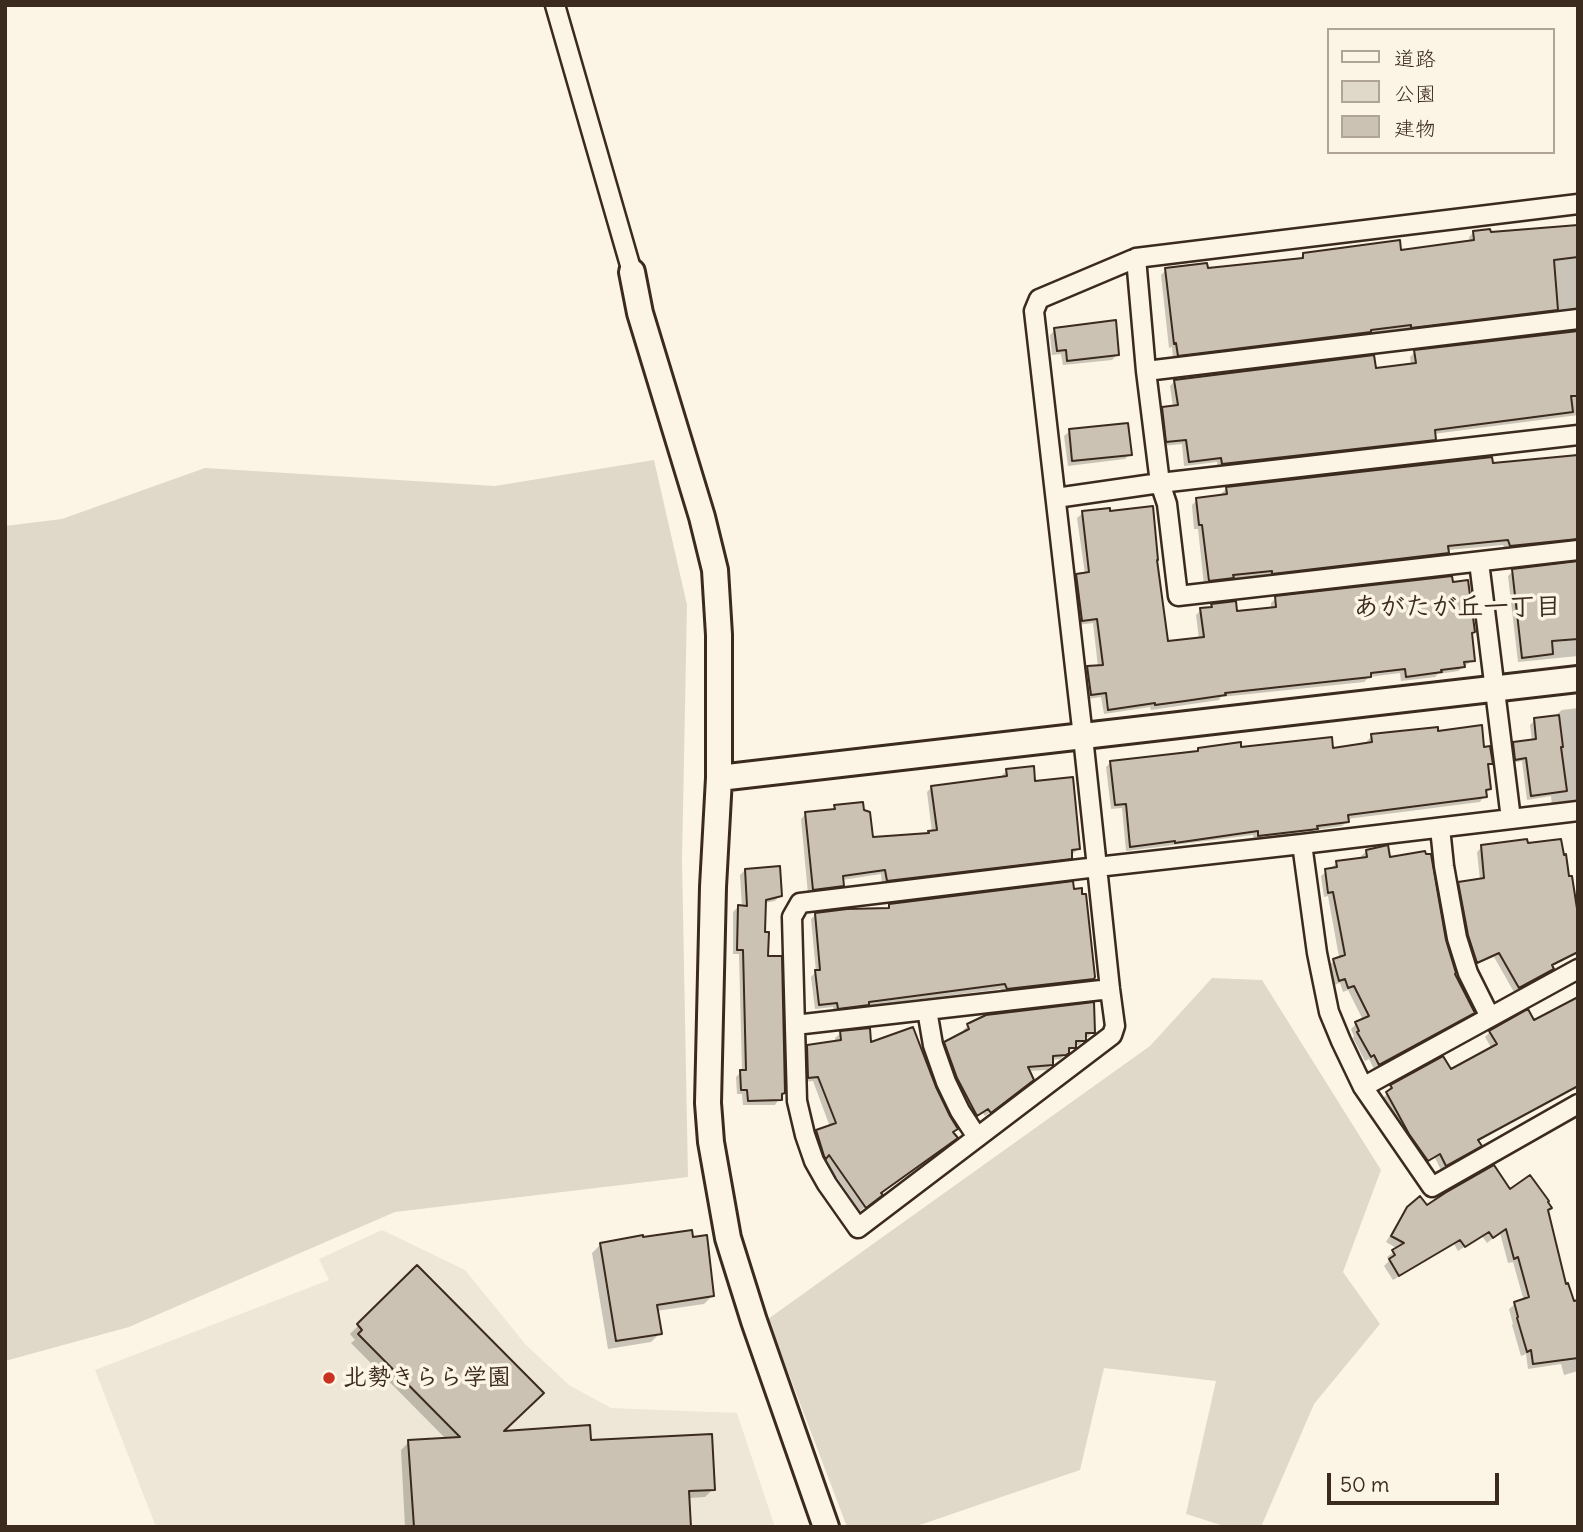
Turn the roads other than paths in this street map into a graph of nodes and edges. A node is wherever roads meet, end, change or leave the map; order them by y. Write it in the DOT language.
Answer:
graph roads {
  1 [pos="555,5"];
  2 [pos="1578,204"];
  3 [pos="1136,258"];
  4 [pos="632,272"];
  5 [pos="1578,319"];
  6 [pos="1146,371"];
  7 [pos="1578,435"];
  8 [pos="1160,483"];
  9 [pos="1056,498"];
  10 [pos="1578,550"];
  11 [pos="1479,562"];
  12 [pos="1578,679"];
  13 [pos="1495,688"];
  14 [pos="1083,737"];
  15 [pos="719,778"];
  16 [pos="1577,814"];
  17 [pos="1511,819"];
  18 [pos="1440,828"];
  19 [pos="1302,844"];
  20 [pos="1097,867"];
  21 [pos="1578,970"];
  22 [pos="1110,989"];
  23 [pos="927,1010"];
  24 [pos="1490,1017"];
  25 [pos="795,1025"];
  26 [pos="1363,1087"];
  27 [pos="1578,1104"];
  28 [pos="977,1137"];
  29 [pos="826,1527"];
  1 -- 4 [label="street"];
  2 -- 3 [label="street"];
  3 -- 6 [label="street"];
  3 -- 9 [label="street"];
  4 -- 15 [label="street"];
  5 -- 6 [label="street"];
  6 -- 8 [label="street"];
  7 -- 8 [label="street"];
  8 -- 9 [label="street"];
  8 -- 11 [label="street"];
  9 -- 14 [label="street"];
  10 -- 11 [label="street"];
  11 -- 13 [label="street"];
  12 -- 13 [label="street"];
  13 -- 14 [label="street"];
  13 -- 17 [label="street"];
  14 -- 15 [label="street"];
  14 -- 20 [label="street"];
  15 -- 29 [label="street"];
  16 -- 17 [label="street"];
  17 -- 18 [label="street"];
  18 -- 19 [label="street"];
  18 -- 24 [label="street"];
  19 -- 20 [label="street"];
  19 -- 26 [label="street"];
  20 -- 22 [label="street"];
  20 -- 25 [label="street"];
  21 -- 24 [label="street"];
  22 -- 23 [label="street"];
  22 -- 28 [label="street"];
  23 -- 25 [label="street"];
  23 -- 28 [label="street"];
  24 -- 26 [label="street"];
  25 -- 28 [label="street"];
  26 -- 27 [label="street"];
}
